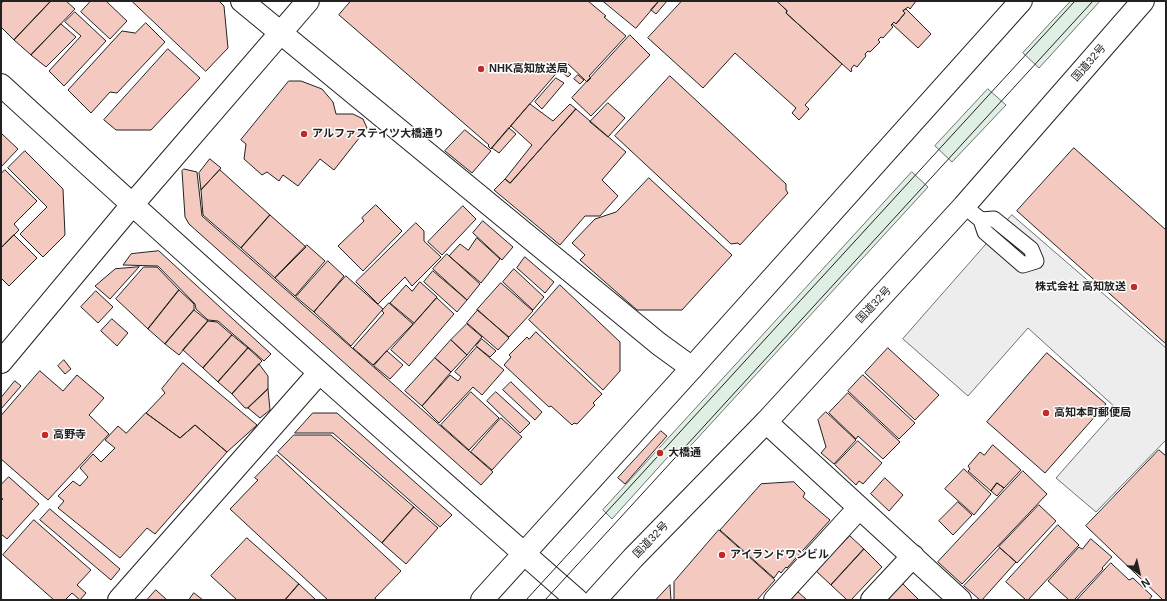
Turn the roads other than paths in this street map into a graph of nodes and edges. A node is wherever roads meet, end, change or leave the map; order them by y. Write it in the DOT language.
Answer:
graph roads {
  1 [pos="242,1"];
  2 [pos="308,1"];
  3 [pos="1021,1"];
  4 [pos="1144,1"];
  5 [pos="280,34"];
  6 [pos="1,85"];
  7 [pos="132,205"];
  8 [pos="964,206"];
  9 [pos="981,220"];
  10 [pos="1,362"];
  11 [pos="692,368"];
  12 [pos="319,373"];
  13 [pos="766,422"];
  14 [pos="859,508"];
  15 [pos="524,553"];
  16 [pos="913,556"];
  17 [pos="119,600"];
  18 [pos="482,600"];
  19 [pos="577,600"];
  20 [pos="595,600"];
  21 [pos="775,600"];
  22 [pos="872,600"];
  23 [pos="960,600"];
  1 -- 5 [label="main road"];
  2 -- 5 [label="main road"];
  3 -- 11 [label="main road"];
  4 -- 8 [label="main road, 国道32号"];
  5 -- 7 [label="main road"];
  5 -- 11 [label="main road"];
  6 -- 7 [label="main road"];
  7 -- 10 [label="main road"];
  7 -- 12 [label="main road"];
  8 -- 9 [label="lane"];
  8 -- 13 [label="main road, 国道32号"];
  11 -- 15 [label="main road"];
  12 -- 15 [label="main road"];
  12 -- 17 [label="main road"];
  13 -- 14 [label="main road"];
  13 -- 20 [label="main road, 国道32号"];
  14 -- 16 [label="main road"];
  14 -- 21 [label="main road"];
  15 -- 18 [label="main road"];
  15 -- 19 [label="main road"];
  16 -- 22 [label="main road"];
  16 -- 23 [label="main road"];
}
